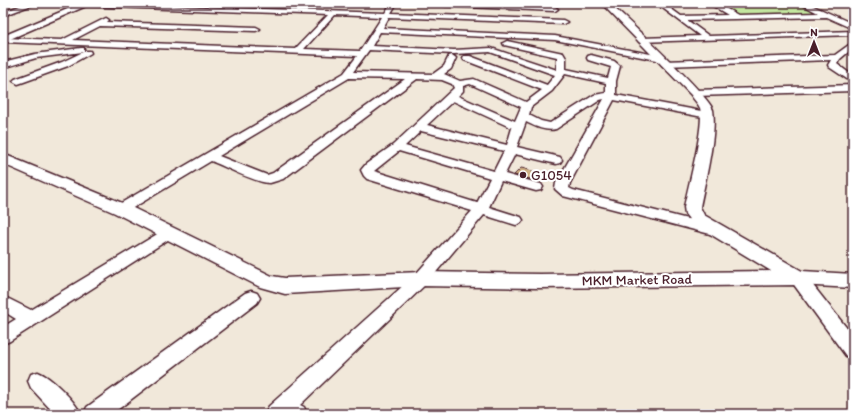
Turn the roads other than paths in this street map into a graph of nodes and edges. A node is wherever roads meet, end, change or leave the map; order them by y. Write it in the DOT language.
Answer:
graph roads {
  1 [pos="34,3"];
  2 [pos="212,3"];
  3 [pos="394,3"];
  4 [pos="605,3"];
  5 [pos="659,3"];
  6 [pos="712,3"];
  7 [pos="802,3"];
  8 [pos="88,4"];
  9 [pos="140,4"];
  10 [pos="447,4"];
  11 [pos="493,5"];
  12 [pos="553,6"];
  13 [pos="202,9"];
  14 [pos="124,12"];
  15 [pos="278,12"];
  16 [pos="3,14"];
  17 [pos="333,14"];
  18 [pos="827,15"];
  19 [pos="387,16"];
  20 [pos="735,16"];
  21 [pos="111,18"];
  22 [pos="441,18"];
  23 [pos="679,18"];
  24 [pos="99,24"];
  25 [pos="262,24"];
  26 [pos="853,27"];
  27 [pos="377,30"];
  28 [pos="568,32"];
  29 [pos="853,33"];
  30 [pos="706,37"];
  31 [pos="3,39"];
  32 [pos="642,40"];
  33 [pos="63,42"];
  34 [pos="507,43"];
  35 [pos="108,44"];
  36 [pos="853,44"];
  37 [pos="94,49"];
  38 [pos="231,49"];
  39 [pos="365,51"];
  40 [pos="297,52"];
  41 [pos="837,57"];
  42 [pos="452,58"];
  43 [pos="467,58"];
  44 [pos="591,58"];
  45 [pos="663,61"];
  46 [pos="3,66"];
  47 [pos="561,72"];
  48 [pos="347,74"];
  49 [pos="415,76"];
  50 [pos="436,77"];
  51 [pos="853,80"];
  52 [pos="18,81"];
  53 [pos="612,81"];
  54 [pos="458,84"];
  55 [pos="853,88"];
  56 [pos="549,89"];
  57 [pos="694,93"];
  58 [pos="611,96"];
  59 [pos="451,98"];
  60 [pos="708,115"];
  61 [pos="523,116"];
  62 [pos="420,127"];
  63 [pos="397,147"];
  64 [pos="511,149"];
  65 [pos="209,156"];
  66 [pos="3,159"];
  67 [pos="556,160"];
  68 [pos="498,176"];
  69 [pos="536,187"];
  70 [pos="121,209"];
  71 [pos="481,209"];
  72 [pos="516,220"];
  73 [pos="715,230"];
  74 [pos="169,233"];
  75 [pos="798,278"];
  76 [pos="420,279"];
  77 [pos="853,281"];
  78 [pos="251,298"];
  79 [pos="3,303"];
  80 [pos="30,318"];
  81 [pos="3,336"];
  82 [pos="853,350"];
  83 [pos="38,381"];
  84 [pos="70,414"];
  85 [pos="95,414"];
  86 [pos="283,414"];
  1 -- 16 [label="street"];
  2 -- 13 [label="street"];
  3 -- 19 [label="street"];
  4 -- 32 [label="street"];
  5 -- 23 [label="street"];
  6 -- 20 [label="street"];
  7 -- 18 [label="street"];
  8 -- 9 [label="street"];
  8 -- 31 [label="street"];
  9 -- 13 [label="street"];
  9 -- 14 [label="street"];
  10 -- 11 [label="street"];
  10 -- 22 [label="street"];
  11 -- 12 [label="street"];
  12 -- 28 [label="street"];
  13 -- 15 [label="street"];
  15 -- 17 [label="street"];
  15 -- 25 [label="street"];
  17 -- 19 [label="street"];
  17 -- 40 [label="street"];
  18 -- 20 [label="street"];
  18 -- 26 [label="street"];
  19 -- 22 [label="street"];
  19 -- 27 [label="street"];
  20 -- 23 [label="street"];
  21 -- 24 [label="street"];
  22 -- 28 [label="street"];
  23 -- 30 [label="street"];
  24 -- 25 [label="street"];
  24 -- 33 [label="street"];
  25 -- 38 [label="street"];
  27 -- 28 [label="street"];
  27 -- 39 [label="street"];
  28 -- 45 [label="street"];
  29 -- 30 [label="street"];
  30 -- 32 [label="street"];
  31 -- 33 [label="street"];
  32 -- 45 [label="street"];
  33 -- 35 [label="street"];
  34 -- 47 [label="street"];
  35 -- 37 [label="street"];
  35 -- 38 [label="street"];
  36 -- 41 [label="street"];
  37 -- 46 [label="street"];
  37 -- 52 [label="street"];
  38 -- 40 [label="street"];
  39 -- 40 [label="street"];
  39 -- 47 [label="street"];
  39 -- 48 [label="street"];
  41 -- 45 [label="street"];
  41 -- 51 [label="street"];
  42 -- 50 [label="street"];
  43 -- 56 [label="street"];
  44 -- 53 [label="street"];
  45 -- 57 [label="street"];
  47 -- 53 [label="street"];
  47 -- 56 [label="street"];
  48 -- 49 [label="street"];
  48 -- 65 [label="street"];
  49 -- 50 [label="street"];
  49 -- 65 [label="street"];
  50 -- 54 [label="street"];
  53 -- 58 [label="street"];
  54 -- 59 [label="street"];
  54 -- 61 [label="street"];
  55 -- 57 [label="street"];
  56 -- 61 [label="street"];
  57 -- 60 [label="street"];
  58 -- 60 [label="street"];
  58 -- 61 [label="street"];
  58 -- 73 [label="street"];
  59 -- 61 [label="street"];
  59 -- 62 [label="street"];
  60 -- 73 [label="street"];
  61 -- 64 [label="street"];
  62 -- 63 [label="street"];
  62 -- 64 [label="street"];
  63 -- 68 [label="street"];
  63 -- 71 [label="street"];
  64 -- 67 [label="street"];
  64 -- 68 [label="street"];
  65 -- 70 [label="street"];
  66 -- 70 [label="street, MKM Market Road"];
  68 -- 69 [label="street"];
  68 -- 71 [label="street"];
  70 -- 74 [label="street, MKM Market Road"];
  71 -- 72 [label="street"];
  71 -- 76 [label="street"];
  73 -- 75 [label="street"];
  74 -- 76 [label="street, MKM Market Road"];
  74 -- 80 [label="street"];
  75 -- 76 [label="street, MKM Market Road"];
  75 -- 77 [label="street, MKM Market Road"];
  75 -- 82 [label="street"];
  76 -- 86 [label="street"];
  78 -- 85 [label="street"];
  79 -- 80 [label="street"];
  80 -- 81 [label="street"];
  83 -- 84 [label="street"];
}
